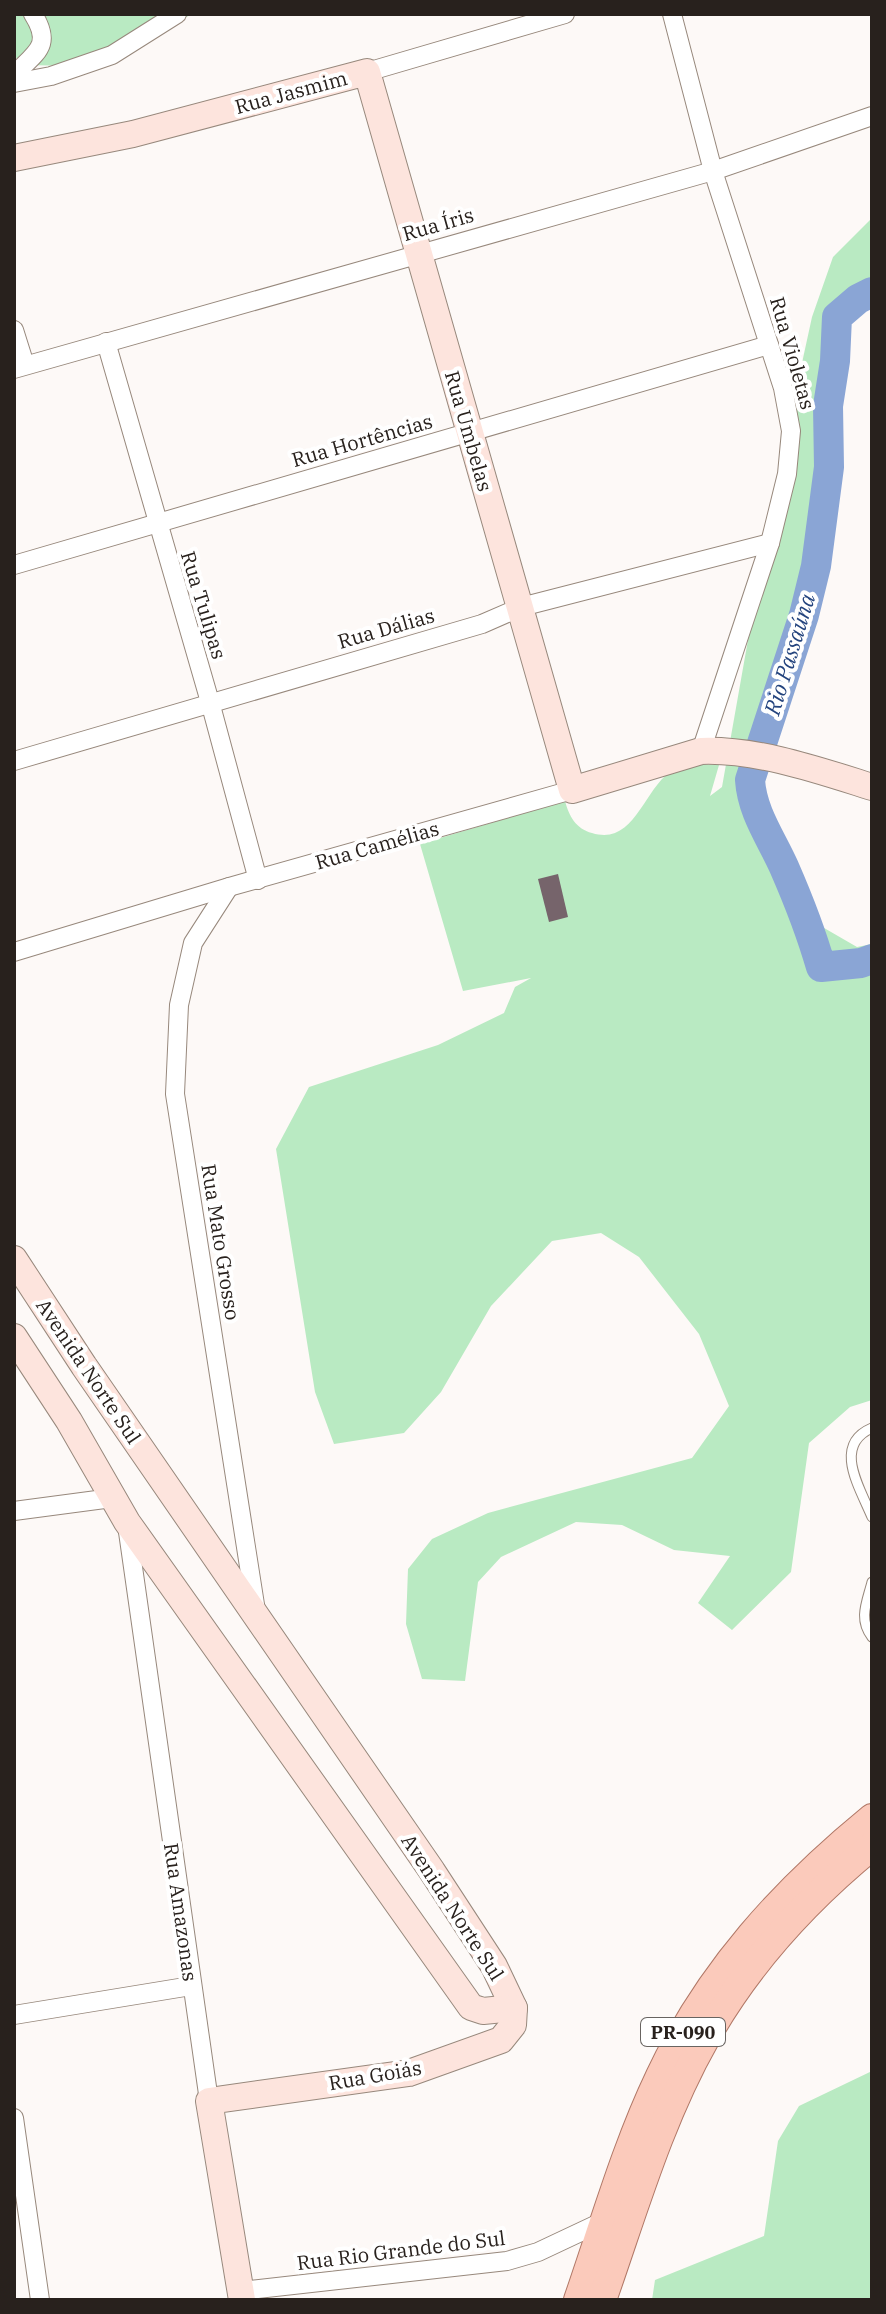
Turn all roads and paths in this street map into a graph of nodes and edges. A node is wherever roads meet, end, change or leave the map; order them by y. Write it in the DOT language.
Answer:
graph roads {
  1 [pos="33,14"];
  2 [pos="177,14"];
  3 [pos="565,14"];
  4 [pos="672,14"];
  5 [pos="367,72"];
  6 [pos="14,75"];
  7 [pos="14,83"];
  8 [pos="872,116"];
  9 [pos="14,158"];
  10 [pos="713,171"];
  11 [pos="418,253"];
  12 [pos="14,330"];
  13 [pos="106,342"];
  14 [pos="769,345"];
  15 [pos="20,367"];
  16 [pos="469,432"];
  17 [pos="156,523"];
  18 [pos="770,543"];
  19 [pos="14,565"];
  20 [pos="521,607"];
  21 [pos="210,702"];
  22 [pos="701,751"];
  23 [pos="14,761"];
  24 [pos="872,787"];
  25 [pos="572,790"];
  26 [pos="258,880"];
  27 [pos="229,887"];
  28 [pos="14,952"];
  29 [pos="14,1259"];
  30 [pos="14,1336"];
  31 [pos="84,1366"];
  32 [pos="69,1421"];
  33 [pos="872,1428"];
  34 [pos="131,1432"];
  35 [pos="112,1498"];
  36 [pos="14,1511"];
  37 [pos="872,1517"];
  38 [pos="127,1522"];
  39 [pos="872,1582"];
  40 [pos="257,1614"];
  41 [pos="872,1637"];
  42 [pos="872,1818"];
  43 [pos="872,1846"];
  44 [pos="191,1986"];
  45 [pos="514,2008"];
  46 [pos="14,2015"];
  47 [pos="209,2101"];
  48 [pos="14,2118"];
  49 [pos="606,2220"];
  50 [pos="241,2296"];
  51 [pos="40,2300"];
  52 [pos="578,2300"];
  53 [pos="602,2300"];
  1 -- 6 [label="street"];
  2 -- 7 [label="street"];
  3 -- 5 [label="street, Rua Jasmim"];
  4 -- 10 [label="street, Rua Violetas"];
  5 -- 9 [label="street, Rua Jasmim"];
  5 -- 11 [label="street, Rua Umbelas"];
  8 -- 10 [label="street, Rua Íris"];
  10 -- 11 [label="street, Rua Íris"];
  10 -- 14 [label="street, Rua Violetas"];
  11 -- 13 [label="street, Rua Íris"];
  11 -- 16 [label="street, Rua Umbelas"];
  12 -- 15 [label="street"];
  13 -- 15 [label="street, Rua Íris"];
  13 -- 17 [label="street, Rua Tulipas"];
  14 -- 16 [label="street, Rua Hortências"];
  14 -- 18 [label="street, Rua Violetas"];
  16 -- 17 [label="street, Rua Hortências"];
  16 -- 20 [label="street, Rua Umbelas"];
  17 -- 19 [label="street, Rua Hortências"];
  17 -- 21 [label="street, Rua Tulipas"];
  18 -- 20 [label="street, Rua Dálias"];
  18 -- 22 [label="street, Rua Violetas"];
  20 -- 21 [label="street, Rua Dálias"];
  20 -- 25 [label="street, Rua Umbelas"];
  21 -- 23 [label="street, Rua Dálias"];
  21 -- 26 [label="street, Rua Tulipas"];
  22 -- 24 [label="street, Rua Camélias"];
  22 -- 25 [label="street, Rua Camélias"];
  25 -- 26 [label="street, Rua Camélias"];
  26 -- 27 [label="street, Rua Camélias"];
  27 -- 28 [label="street, Rua Camélias"];
  27 -- 40 [label="street, Rua Mato Grosso"];
  29 -- 31 [label="street, Avenida Norte Sul"];
  30 -- 31 [label="street"];
  30 -- 32 [label="street, Avenida Norte Sul"];
  31 -- 34 [label="street, Avenida Norte Sul"];
  32 -- 34 [label="street"];
  32 -- 35 [label="street, Avenida Norte Sul"];
  33 -- 37 [label="lane"];
  34 -- 40 [label="street, Avenida Norte Sul"];
  35 -- 36 [label="street"];
  35 -- 38 [label="street, Avenida Norte Sul"];
  38 -- 44 [label="street, Rua Amazonas"];
  38 -- 45 [label="street, Avenida Norte Sul"];
  39 -- 41 [label="lane"];
  40 -- 45 [label="street, Avenida Norte Sul"];
  42 -- 49 [label="main road, PR-090"];
  43 -- 53 [label="main road, PR-090"];
  44 -- 46 [label="street"];
  44 -- 47 [label="street, Rua Amazonas"];
  45 -- 47 [label="street, Rua Goiás"];
  47 -- 50 [label="street, Rua Amazonas"];
  48 -- 51 [label="street"];
  49 -- 50 [label="street, Rua Rio Grande do Sul"];
  49 -- 52 [label="main road, PR-090"];
}
